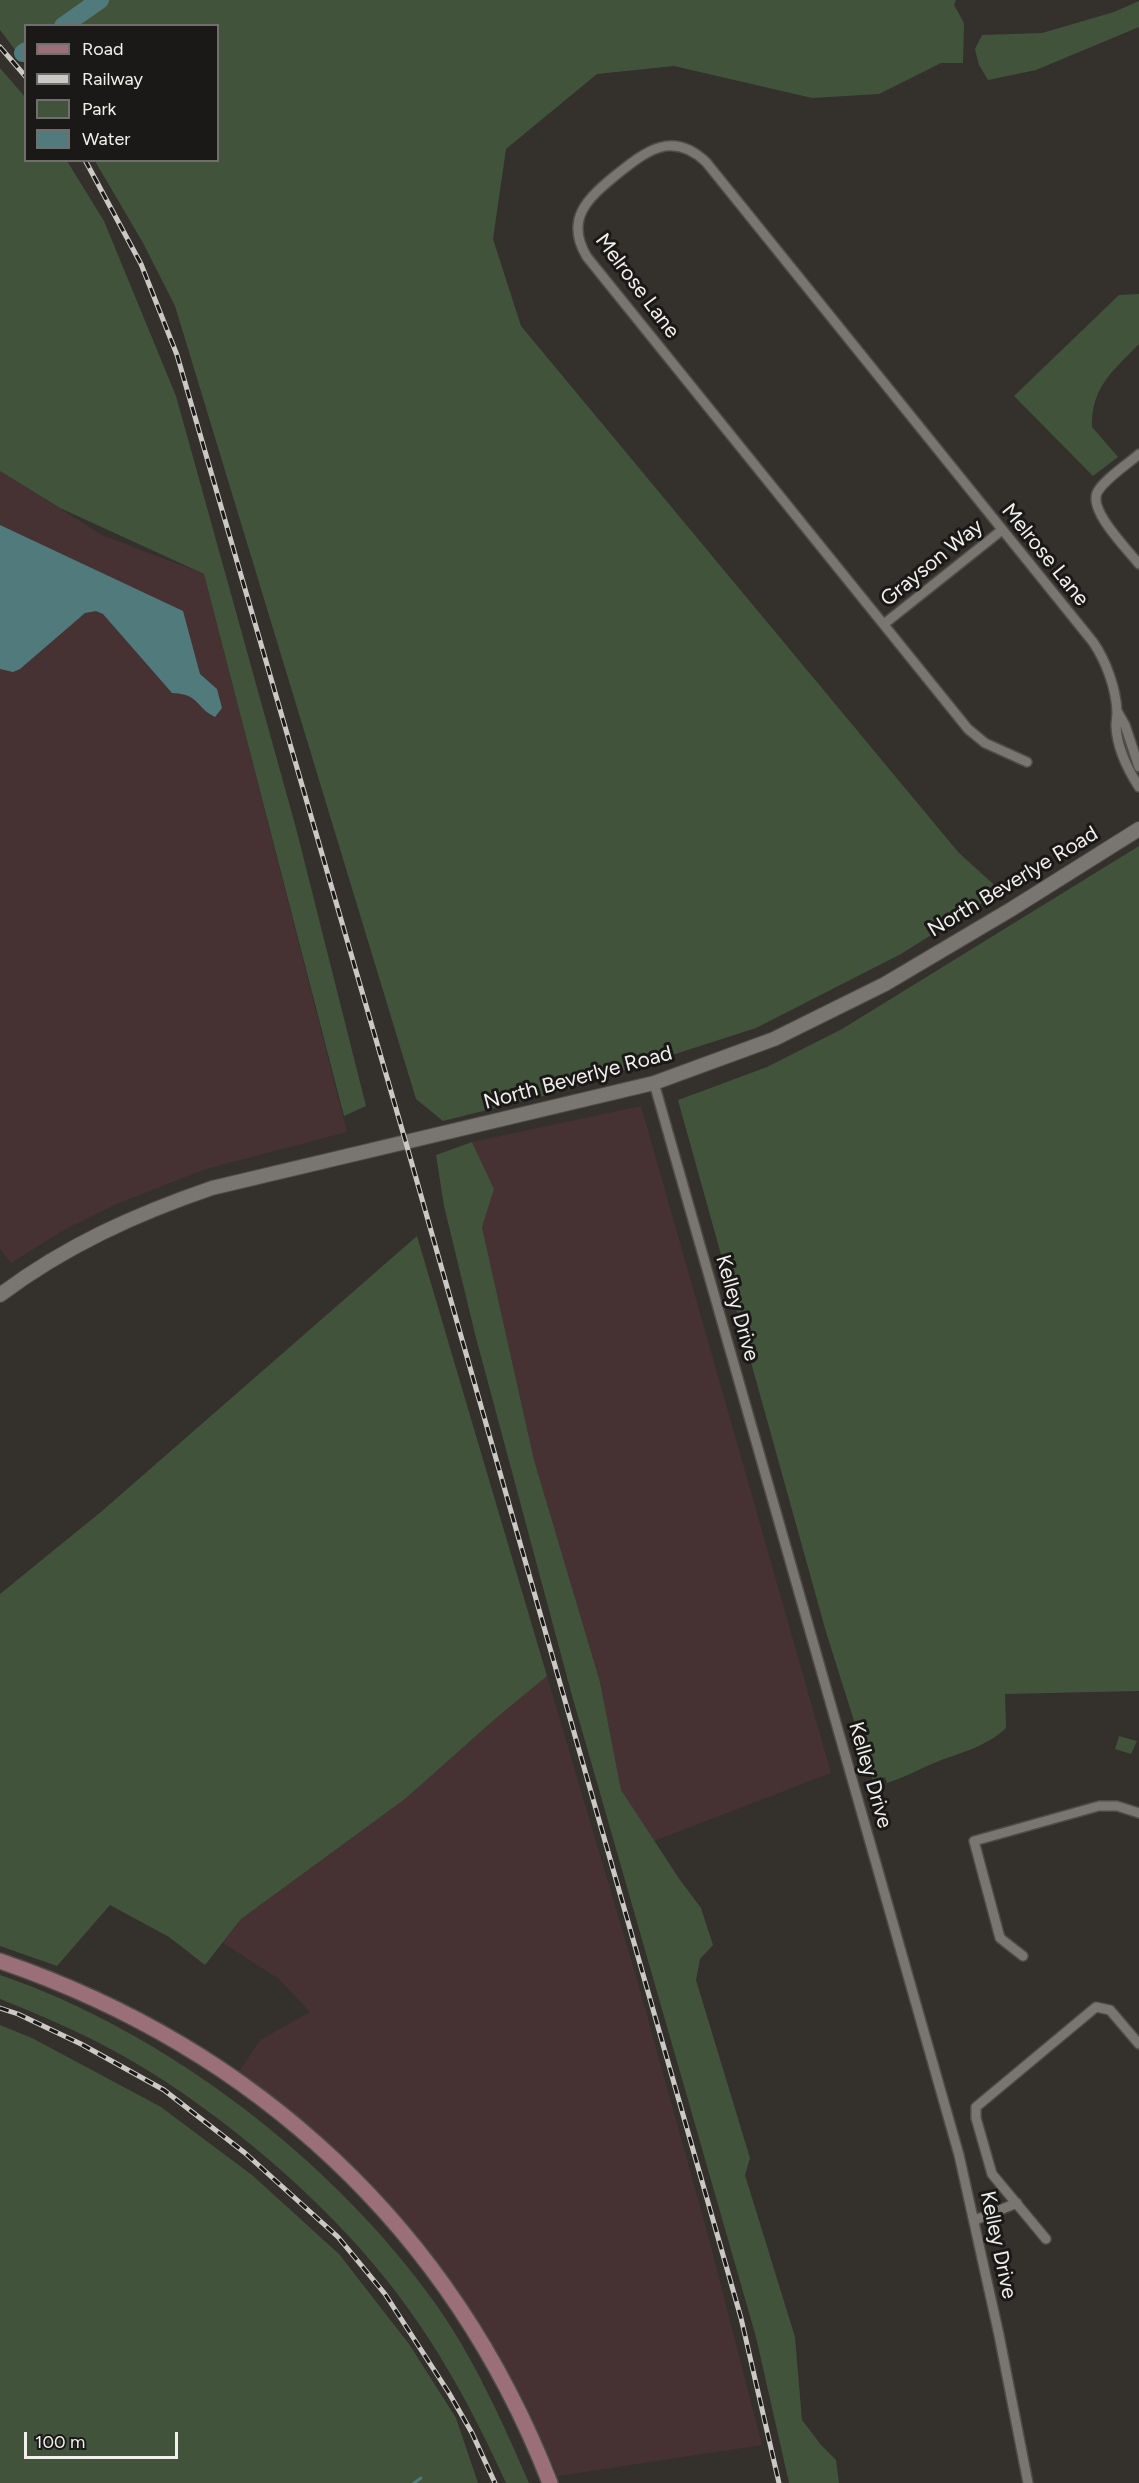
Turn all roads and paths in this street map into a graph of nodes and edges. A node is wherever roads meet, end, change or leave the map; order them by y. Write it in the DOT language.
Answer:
graph roads {
  1 [pos="1139,454"];
  2 [pos="1002,530"];
  3 [pos="1139,564"];
  4 [pos="884,624"];
  5 [pos="1117,711"];
  6 [pos="1027,762"];
  7 [pos="1139,767"];
  8 [pos="1139,787"];
  9 [pos="1139,829"];
  10 [pos="654,1083"];
  11 [pos="0,1295"];
  12 [pos="1139,1813"];
  13 [pos="1023,1956"];
  14 [pos="0,1961"];
  15 [pos="1139,2044"];
  16 [pos="1017,2204"];
  17 [pos="975,2220"];
  18 [pos="1046,2239"];
  19 [pos="550,2483"];
  20 [pos="1028,2483"];
  1 -- 3 [label="street"];
  2 -- 4 [label="street, Grayson Way"];
  2 -- 4 [label="street, Melrose Lane"];
  2 -- 5 [label="street, Melrose Lane"];
  4 -- 6 [label="street, Melrose Lane"];
  5 -- 7 [label="street, Melrose Lane"];
  5 -- 8 [label="street, Melrose Lane"];
  9 -- 10 [label="street, North Beverlye Road"];
  10 -- 11 [label="street, North Beverlye Road"];
  10 -- 17 [label="street, Kelley Drive"];
  12 -- 13 [label="street"];
  14 -- 19 [label="main road"];
  15 -- 16 [label="street"];
  16 -- 17 [label="street"];
  16 -- 18 [label="street"];
  17 -- 20 [label="street, Kelley Drive"];
}
